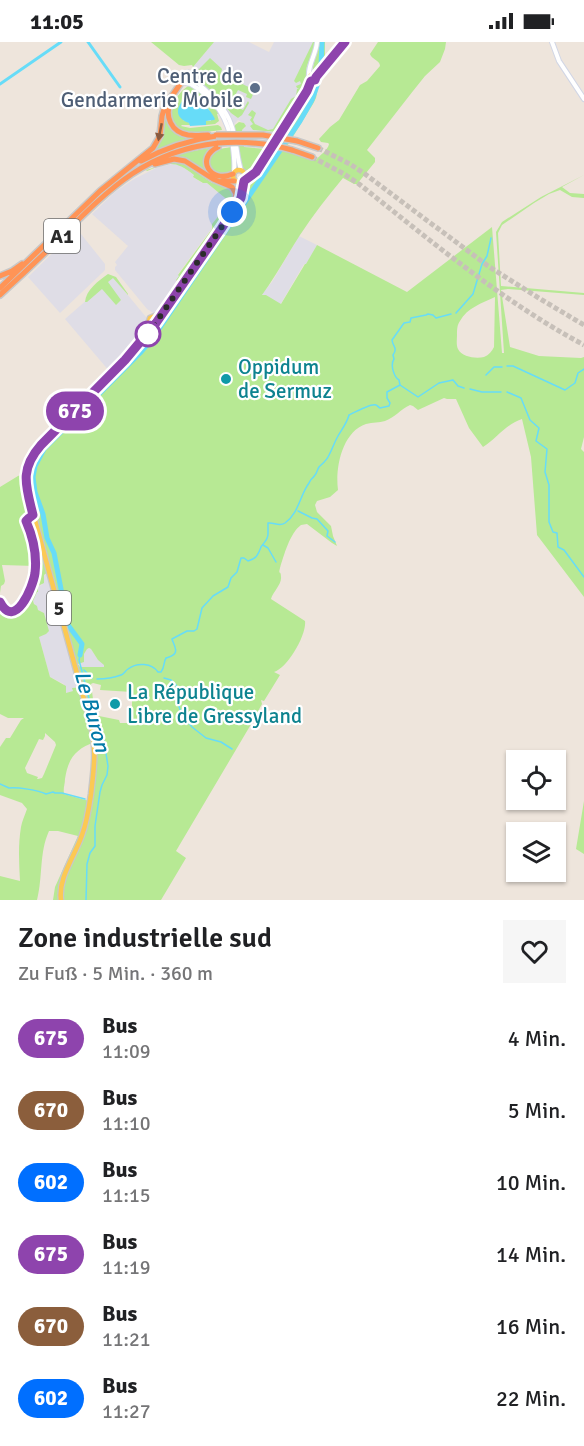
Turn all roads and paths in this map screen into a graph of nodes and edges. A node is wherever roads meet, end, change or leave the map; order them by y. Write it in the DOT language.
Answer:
graph roads {
  1 [pos="316,42"];
  2 [pos="345,42"];
  3 [pos="552,42"];
  4 [pos="193,78"];
  5 [pos="312,78"];
  6 [pos="186,82"];
  7 [pos="584,99"];
  8 [pos="216,135"];
  9 [pos="218,145"];
  10 [pos="318,148"];
  11 [pos="312,157"];
  12 [pos="258,169"];
  13 [pos="242,171"];
  14 [pos="234,177"];
  15 [pos="116,178"];
  16 [pos="124,178"];
  17 [pos="215,180"];
  18 [pos="244,180"];
  19 [pos="236,205"];
  20 [pos="40,250"];
  21 [pos="0,276"];
  22 [pos="0,288"];
  23 [pos="0,295"];
  24 [pos="62,900"];
  1 -- 5 [label="main road"];
  2 -- 5 [label="main road"];
  3 -- 7 [label="main road"];
  4 -- 6 [label="main road"];
  4 -- 6 [label="main road"];
  4 -- 13 [label="main road"];
  5 -- 12 [label="main road"];
  6 -- 8 [label="highway"];
  6 -- 14 [label="main road"];
  6 -- 15 [label="highway, one-way"];
  8 -- 10 [label="highway, bridge"];
  8 -- 15 [label="highway, A1"];
  9 -- 11 [label="highway, bridge"];
  9 -- 14 [label="highway"];
  9 -- 16 [label="highway, A1"];
  12 -- 13 [label="main road"];
  12 -- 18 [label="main road"];
  13 -- 14 [label="main road"];
  13 -- 18 [label="main road"];
  14 -- 17 [label="highway"];
  14 -- 18 [label="main road"];
  14 -- 19 [label="main road"];
  15 -- 20 [label="highway, A1"];
  16 -- 17 [label="highway"];
  16 -- 23 [label="highway, A1"];
  17 -- 19 [label="highway"];
  18 -- 19 [label="main road, 5"];
  19 -- 24 [label="main road, 5"];
  20 -- 21 [label="highway"];
  20 -- 22 [label="highway, A1"];
}
